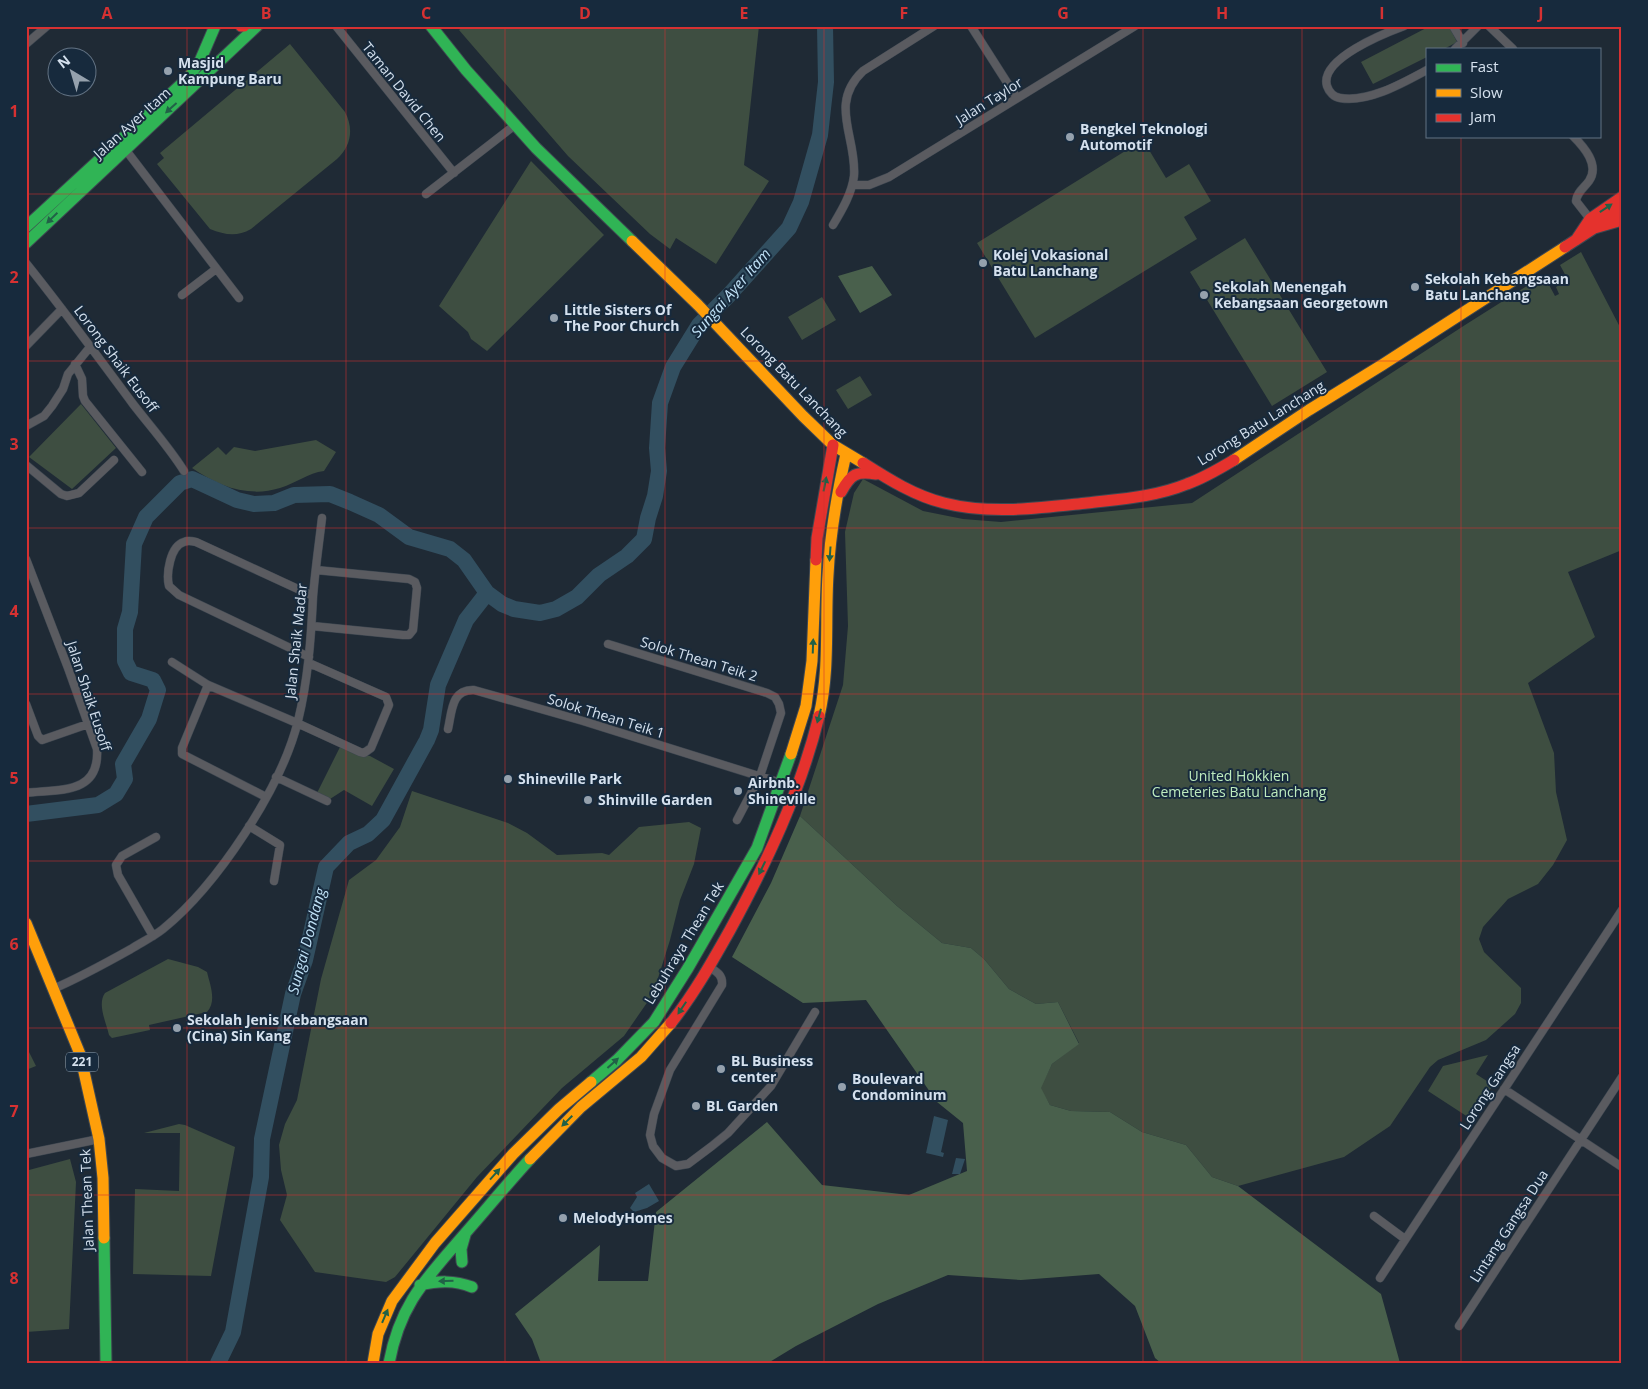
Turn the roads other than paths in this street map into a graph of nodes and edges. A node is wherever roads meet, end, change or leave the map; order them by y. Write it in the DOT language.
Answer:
graph roads {
  1 [pos="47,26"];
  2 [pos="215,26"];
  3 [pos="257,26"];
  4 [pos="336,26"];
  5 [pos="431,26"];
  6 [pos="934,26"];
  7 [pos="971,26"];
  8 [pos="1135,26"];
  9 [pos="1404,26"];
  10 [pos="1453,26"];
  11 [pos="1478,26"];
  12 [pos="1489,26"];
  13 [pos="1463,43"];
  14 [pos="26,44"];
  15 [pos="1457,48"];
  16 [pos="1512,48"];
  17 [pos="1426,71"];
  18 [pos="1018,98"];
  19 [pos="515,125"];
  20 [pos="1575,138"];
  21 [pos="125,149"];
  22 [pos="454,173"];
  23 [pos="853,186"];
  24 [pos="426,194"];
  25 [pos="1622,197"];
  26 [pos="1622,210"];
  27 [pos="1621,221"];
  28 [pos="1590,224"];
  29 [pos="833,225"];
  30 [pos="26,228"];
  31 [pos="26,243"];
  32 [pos="26,263"];
  33 [pos="216,269"];
  34 [pos="182,295"];
  35 [pos="239,298"];
  36 [pos="62,308"];
  37 [pos="26,346"];
  38 [pos="90,346"];
  39 [pos="75,364"];
  40 [pos="26,426"];
  41 [pos="833,445"];
  42 [pos="846,454"];
  43 [pos="114,460"];
  44 [pos="26,465"];
  45 [pos="184,471"];
  46 [pos="142,472"];
  47 [pos="882,475"];
  48 [pos="835,506"];
  49 [pos="322,518"];
  50 [pos="26,559"];
  51 [pos="316,570"];
  52 [pos="314,596"];
  53 [pos="312,626"];
  54 [pos="608,644"];
  55 [pos="309,660"];
  56 [pos="172,662"];
  57 [pos="208,685"];
  58 [pos="26,704"];
  59 [pos="297,722"];
  60 [pos="88,724"];
  61 [pos="448,729"];
  62 [pos="760,776"];
  63 [pos="276,778"];
  64 [pos="781,783"];
  65 [pos="26,793"];
  66 [pos="266,797"];
  67 [pos="327,801"];
  68 [pos="737,820"];
  69 [pos="249,826"];
  70 [pos="156,837"];
  71 [pos="274,881"];
  72 [pos="725,905"];
  73 [pos="1622,910"];
  74 [pos="26,923"];
  75 [pos="153,936"];
  76 [pos="709,967"];
  77 [pos="54,988"];
  78 [pos="665,1006"];
  79 [pos="815,1012"];
  80 [pos="1622,1077"];
  81 [pos="1504,1089"];
  82 [pos="99,1139"];
  83 [pos="1581,1140"];
  84 [pos="26,1154"];
  85 [pos="1622,1167"];
  86 [pos="476,1196"];
  87 [pos="1374,1216"];
  88 [pos="465,1232"];
  89 [pos="1405,1239"];
  90 [pos="446,1252"];
  91 [pos="462,1262"];
  92 [pos="1380,1278"];
  93 [pos="420,1286"];
  94 [pos="401,1287"];
  95 [pos="472,1287"];
  96 [pos="105,1308"];
  97 [pos="1459,1326"];
  98 [pos="100,1363"];
  99 [pos="106,1363"];
  100 [pos="373,1363"];
  101 [pos="389,1363"];
  1 -- 14 [label="street"];
  2 -- 30 [label="main road, Jalan Ayer Itam"];
  3 -- 21 [label="main road, Jalan Ayer Itam, one-way"];
  4 -- 22 [label="street, Taman David Chen"];
  5 -- 19 [label="main road, Lorong Batu Lanchang"];
  6 -- 23 [label="street"];
  7 -- 18 [label="street"];
  8 -- 18 [label="street, Jalan Taylor"];
  9 -- 17 [label="street"];
  10 -- 13 [label="street"];
  11 -- 13 [label="street"];
  12 -- 16 [label="street"];
  13 -- 15 [label="street"];
  18 -- 23 [label="street, Jalan Taylor"];
  19 -- 22 [label="street"];
  19 -- 41 [label="main road, Lorong Batu Lanchang"];
  20 -- 28 [label="street"];
  21 -- 31 [label="main road, Jalan Ayer Itam, one-way"];
  21 -- 33 [label="street"];
  22 -- 24 [label="street"];
  23 -- 29 [label="street"];
  28 -- 25 [label="main road, one-way"];
  26 -- 28 [label="main road, Lorong Batu Lanchang"];
  27 -- 28 [label="main road"];
  28 -- 47 [label="main road, Lorong Batu Lanchang"];
  32 -- 36 [label="street, Lorong Shaik Eusoff"];
  33 -- 34 [label="street"];
  33 -- 35 [label="street"];
  36 -- 37 [label="street"];
  36 -- 38 [label="street, Lorong Shaik Eusoff"];
  38 -- 39 [label="street"];
  38 -- 45 [label="street, Lorong Shaik Eusoff"];
  39 -- 40 [label="street"];
  39 -- 46 [label="street"];
  41 -- 42 [label="main road, Lorong Batu Lanchang"];
  64 -- 41 [label="main road, Lebuhraya Thean Tek, one-way"];
  42 -- 47 [label="main road, Lorong Batu Lanchang"];
  42 -- 48 [label="main road"];
  43 -- 44 [label="street"];
  47 -- 48 [label="main road"];
  48 -- 76 [label="main road, one-way"];
  49 -- 51 [label="street, Jalan Shaik Madar"];
  50 -- 60 [label="street, Jalan Shaik Eusoff"];
  51 -- 52 [label="street, Jalan Shaik Madar"];
  51 -- 53 [label="street"];
  52 -- 53 [label="street, Jalan Shaik Madar"];
  52 -- 55 [label="street"];
  53 -- 55 [label="street, Jalan Shaik Madar"];
  54 -- 62 [label="street, Solok Thean Teik 2"];
  55 -- 59 [label="street, Jalan Shaik Madar"];
  55 -- 59 [label="street"];
  56 -- 57 [label="street"];
  57 -- 59 [label="street"];
  57 -- 66 [label="street"];
  58 -- 60 [label="street"];
  59 -- 63 [label="street, Jalan Shaik Madar"];
  60 -- 65 [label="street, Jalan Shaik Eusoff"];
  61 -- 62 [label="street, Solok Thean Teik 1"];
  62 -- 64 [label="street, Solok Thean Teik 1"];
  62 -- 68 [label="street"];
  63 -- 66 [label="street, Jalan Shaik Madar"];
  63 -- 67 [label="street"];
  64 -- 72 [label="main road, Lebuhraya Thean Tek"];
  66 -- 69 [label="street, Jalan Shaik Madar"];
  69 -- 71 [label="street"];
  69 -- 75 [label="street, Jalan Shaik Madar"];
  70 -- 75 [label="street"];
  72 -- 76 [label="main road"];
  72 -- 78 [label="main road, Lebuhraya Thean Tek"];
  73 -- 81 [label="street, Lorong Gangsa"];
  74 -- 77 [label="main road, Jalan Thean Tek / 221"];
  75 -- 77 [label="street, Jalan Shaik Madar"];
  76 -- 78 [label="main road"];
  76 -- 79 [label="street"];
  76 -- 88 [label="main road, one-way"];
  77 -- 82 [label="main road, Jalan Thean Tek / 221"];
  86 -- 78 [label="main road, Lebuhraya Thean Tek, one-way"];
  80 -- 83 [label="street, Lintang Gangsa Dua"];
  81 -- 83 [label="street"];
  81 -- 89 [label="street, Lorong Gangsa"];
  82 -- 84 [label="street"];
  82 -- 96 [label="main road, Jalan Thean Tek / 221"];
  83 -- 85 [label="street"];
  83 -- 97 [label="street, Lintang Gangsa Dua"];
  86 -- 90 [label="main road"];
  86 -- 94 [label="main road, Lebuhraya Thean Tek"];
  87 -- 89 [label="street"];
  88 -- 90 [label="main road"];
  88 -- 91 [label="main road"];
  89 -- 92 [label="street, Lorong Gangsa"];
  90 -- 93 [label="main road"];
  90 -- 94 [label="main road"];
  95 -- 93 [label="main road, one-way"];
  93 -- 101 [label="main road"];
  100 -- 94 [label="main road, Lebuhraya Thean Tek, one-way"];
  96 -- 98 [label="main road, Jalan Thean Tek / 221"];
  96 -- 99 [label="main road, Jalan Thean Tek / 221"];
}
